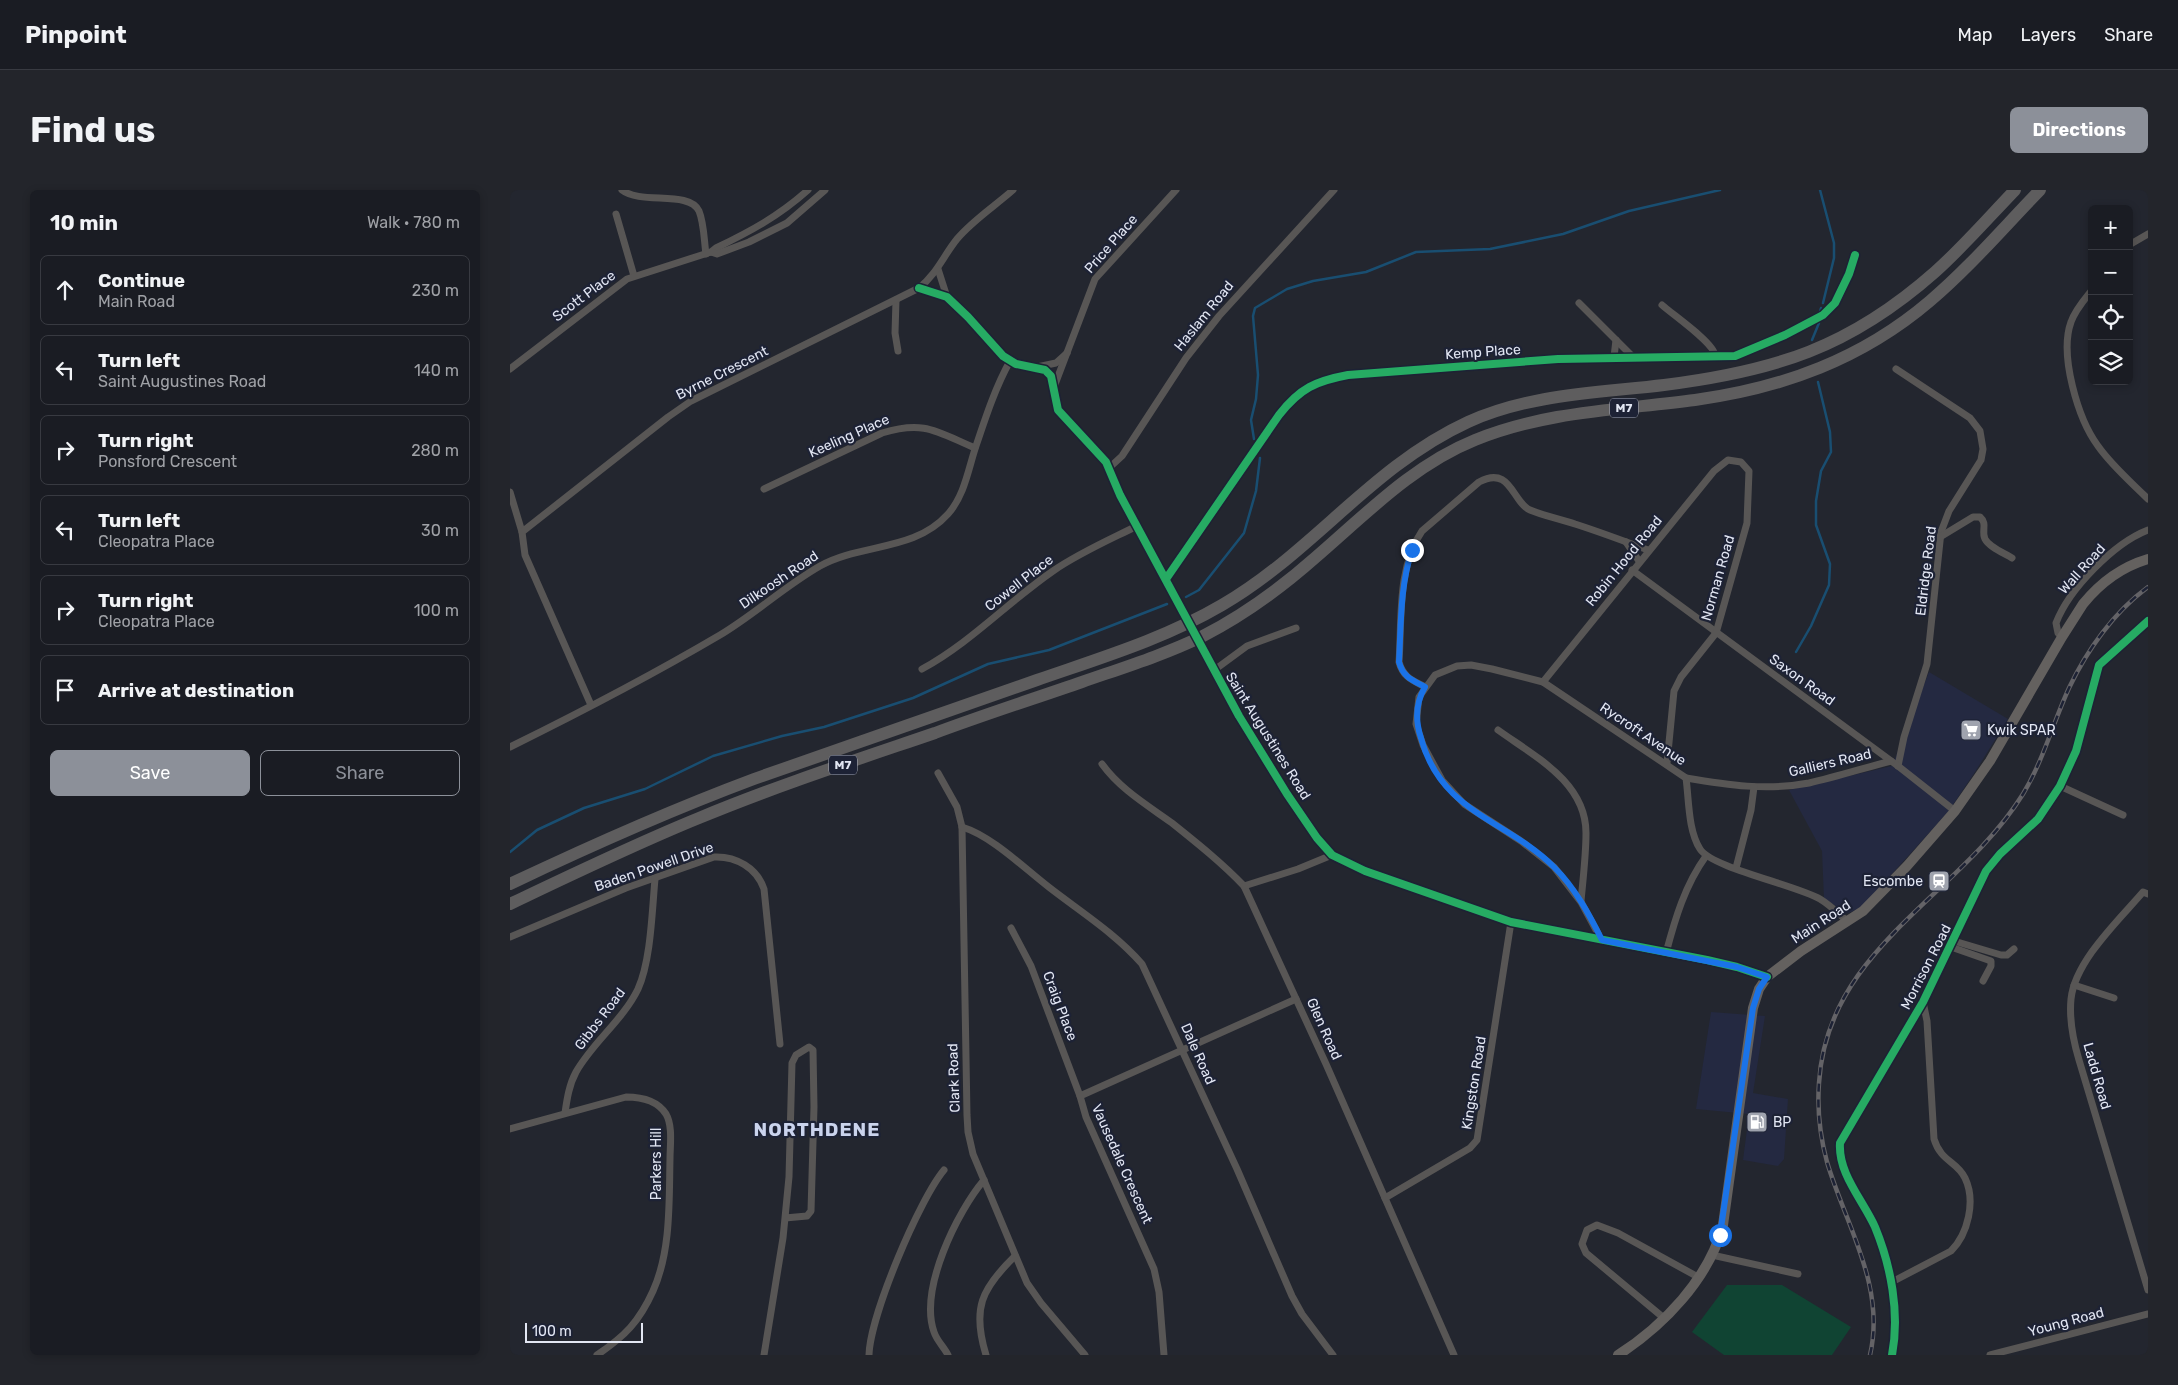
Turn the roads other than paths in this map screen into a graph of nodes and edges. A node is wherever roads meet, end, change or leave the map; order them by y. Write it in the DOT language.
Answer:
graph roads {
  1 [pos="622,190"];
  2 [pos="808,190"];
  3 [pos="825,190"];
  4 [pos="1013,190"];
  5 [pos="1176,190"];
  6 [pos="1334,190"];
  7 [pos="2015,190"];
  8 [pos="2040,190"];
  9 [pos="616,214"];
  10 [pos="2148,234"];
  11 [pos="2133,243"];
  12 [pos="709,253"];
  13 [pos="1855,255"];
  14 [pos="938,269"];
  15 [pos="634,276"];
  16 [pos="919,288"];
  17 [pos="2088,295"];
  18 [pos="946,297"];
  19 [pos="896,300"];
  20 [pos="1579,303"];
  21 [pos="1662,305"];
  22 [pos="1616,340"];
  23 [pos="898,351"];
  24 [pos="1069,351"];
  25 [pos="1715,355"];
  26 [pos="1614,357"];
  27 [pos="1633,357"];
  28 [pos="1010,361"];
  29 [pos="1037,367"];
  30 [pos="510,369"];
  31 [pos="1896,369"];
  32 [pos="1054,387"];
  33 [pos="975,448"];
  34 [pos="1728,460"];
  35 [pos="1109,468"];
  36 [pos="764,489"];
  37 [pos="510,492"];
  38 [pos="2148,499"];
  39 [pos="1137,526"];
  40 [pos="2148,530"];
  41 [pos="522,532"];
  42 [pos="1940,537"];
  43 [pos="1626,541"];
  44 [pos="1648,550"];
  45 [pos="2012,558"];
  46 [pos="2148,560"];
  47 [pos="1640,561"];
  48 [pos="1632,570"];
  49 [pos="1166,579"];
  50 [pos="2148,621"];
  51 [pos="1296,628"];
  52 [pos="1716,633"];
  53 [pos="2062,637"];
  54 [pos="922,669"];
  55 [pos="1213,670"];
  56 [pos="1543,682"];
  57 [pos="1425,687"];
  58 [pos="591,706"];
  59 [pos="1498,730"];
  60 [pos="510,747"];
  61 [pos="1891,761"];
  62 [pos="1666,763"];
  63 [pos="1102,764"];
  64 [pos="1898,766"];
  65 [pos="938,773"];
  66 [pos="1686,778"];
  67 [pos="2060,786"];
  68 [pos="1754,787"];
  69 [pos="1955,811"];
  70 [pos="2123,815"];
  71 [pos="962,827"];
  72 [pos="1332,855"];
  73 [pos="1706,856"];
  74 [pos="1736,868"];
  75 [pos="655,879"];
  76 [pos="510,884"];
  77 [pos="1244,886"];
  78 [pos="2148,894"];
  79 [pos="1581,902"];
  80 [pos="510,904"];
  81 [pos="1847,921"];
  82 [pos="1511,922"];
  83 [pos="1011,928"];
  84 [pos="510,937"];
  85 [pos="1602,940"];
  86 [pos="1952,944"];
  87 [pos="2014,949"];
  88 [pos="1666,953"];
  89 [pos="1767,977"];
  90 [pos="1983,981"];
  91 [pos="2074,986"];
  92 [pos="2114,998"];
  93 [pos="1296,999"];
  94 [pos="1923,1002"];
  95 [pos="780,1044"];
  96 [pos="1183,1049"];
  97 [pos="1080,1096"];
  98 [pos="565,1113"];
  99 [pos="510,1129"];
  100 [pos="944,1170"];
  101 [pos="984,1180"];
  102 [pos="1385,1198"];
  103 [pos="785,1218"];
  104 [pos="1015,1256"];
  105 [pos="1712,1256"];
  106 [pos="1798,1274"];
  107 [pos="1698,1277"];
  108 [pos="1890,1283"];
  109 [pos="2148,1290"];
  110 [pos="2148,1314"];
  111 [pos="1665,1319"];
  112 [pos="597,1355"];
  113 [pos="764,1355"];
  114 [pos="869,1355"];
  115 [pos="948,1355"];
  116 [pos="986,1355"];
  117 [pos="1085,1355"];
  118 [pos="1164,1355"];
  119 [pos="1333,1355"];
  120 [pos="1454,1355"];
  121 [pos="1618,1355"];
  122 [pos="1892,1355"];
  123 [pos="1990,1355"];
  1 -- 12 [label="street"];
  2 -- 12 [label="street, Scott Place"];
  3 -- 12 [label="street, Scott Place"];
  4 -- 14 [label="street, Byrne Crescent"];
  5 -- 24 [label="street, Price Place"];
  6 -- 35 [label="street, Haslam Road"];
  7 -- 76 [label="highway, M7"];
  8 -- 80 [label="highway, M7"];
  9 -- 15 [label="street"];
  10 -- 11 [label="street"];
  12 -- 15 [label="street, Scott Place"];
  13 -- 25 [label="street, Kemp Place"];
  14 -- 16 [label="street, Byrne Crescent"];
  14 -- 18 [label="street"];
  15 -- 30 [label="street, Scott Place"];
  16 -- 18 [label="street"];
  16 -- 19 [label="street, Byrne Crescent"];
  17 -- 38 [label="street"];
  18 -- 28 [label="street"];
  19 -- 23 [label="street"];
  19 -- 41 [label="street, Byrne Crescent"];
  20 -- 22 [label="street"];
  21 -- 25 [label="street"];
  22 -- 26 [label="street"];
  22 -- 27 [label="street"];
  24 -- 29 [label="street"];
  24 -- 32 [label="street, Price Place"];
  25 -- 27 [label="street, Kemp Place"];
  26 -- 27 [label="street, Kemp Place"];
  26 -- 49 [label="street, Kemp Place"];
  28 -- 29 [label="street"];
  28 -- 33 [label="street, Dilkoosh Road"];
  29 -- 32 [label="street, Saint Augustines Road"];
  31 -- 42 [label="street, Eldridge Road"];
  32 -- 35 [label="street, Saint Augustines Road"];
  33 -- 36 [label="street, Keeling Place"];
  33 -- 58 [label="street, Dilkoosh Road"];
  34 -- 44 [label="street, Robin Hood Road"];
  34 -- 52 [label="street, Norman Road"];
  35 -- 39 [label="street, Saint Augustines Road"];
  37 -- 41 [label="street"];
  39 -- 49 [label="street, Saint Augustines Road"];
  39 -- 54 [label="street, Cowell Place"];
  40 -- 53 [label="street, Wall Road"];
  41 -- 58 [label="street"];
  42 -- 45 [label="street"];
  42 -- 64 [label="street, Eldridge Road"];
  43 -- 44 [label="street"];
  43 -- 47 [label="street"];
  43 -- 57 [label="street"];
  44 -- 47 [label="street, Robin Hood Road"];
  46 -- 53 [label="main road, Main Road"];
  47 -- 48 [label="street, Robin Hood Road"];
  48 -- 52 [label="street, Saxon Road"];
  48 -- 56 [label="street, Robin Hood Road"];
  49 -- 55 [label="street, Saint Augustines Road"];
  50 -- 67 [label="street, Morrison Road"];
  51 -- 55 [label="street"];
  52 -- 61 [label="street, Saxon Road"];
  52 -- 62 [label="street, Norman Road"];
  53 -- 69 [label="main road, Main Road"];
  55 -- 72 [label="street, Saint Augustines Road"];
  56 -- 57 [label="street, Rycroft Avenue"];
  56 -- 62 [label="street, Rycroft Avenue"];
  57 -- 79 [label="street"];
  58 -- 60 [label="street, Dilkoosh Road"];
  59 -- 79 [label="street"];
  61 -- 64 [label="street, Saxon Road"];
  61 -- 68 [label="street, Galliers Road"];
  62 -- 66 [label="street, Rycroft Avenue"];
  63 -- 77 [label="street, Glen Road"];
  64 -- 69 [label="street, Saxon Road"];
  65 -- 71 [label="street, Clark Road"];
  66 -- 68 [label="street, Galliers Road"];
  66 -- 73 [label="street, Rycroft Avenue"];
  67 -- 70 [label="street"];
  67 -- 86 [label="street, Morrison Road"];
  68 -- 74 [label="street"];
  69 -- 81 [label="main road, Main Road"];
  71 -- 96 [label="street, Dale Road"];
  71 -- 101 [label="street, Clark Road"];
  72 -- 77 [label="street"];
  72 -- 82 [label="street, Saint Augustines Road"];
  73 -- 74 [label="street"];
  73 -- 88 [label="street"];
  74 -- 81 [label="street"];
  75 -- 84 [label="street, Baden Powell Drive"];
  75 -- 95 [label="street, Baden Powell Drive"];
  75 -- 98 [label="street, Gibbs Road"];
  77 -- 93 [label="street, Glen Road"];
  78 -- 91 [label="street, Ladd Road"];
  79 -- 85 [label="street"];
  81 -- 89 [label="main road, Main Road"];
  82 -- 85 [label="street, Saint Augustines Road"];
  82 -- 102 [label="street, Kingston Road"];
  83 -- 97 [label="street, Craig Place"];
  85 -- 88 [label="street, Saint Augustines Road"];
  86 -- 87 [label="street"];
  86 -- 90 [label="street"];
  86 -- 94 [label="street, Morrison Road"];
  88 -- 89 [label="street, Saint Augustines Road"];
  89 -- 105 [label="main road, Main Road"];
  91 -- 92 [label="street"];
  91 -- 109 [label="street, Ladd Road"];
  93 -- 96 [label="street, Vausedale Crescent"];
  93 -- 102 [label="street, Glen Road"];
  94 -- 108 [label="street, Morrison Road"];
  94 -- 108 [label="street"];
  96 -- 97 [label="street, Vausedale Crescent"];
  96 -- 119 [label="street, Dale Road"];
  97 -- 118 [label="street, Vausedale Crescent"];
  98 -- 99 [label="street, Parkers Hill"];
  98 -- 112 [label="street, Parkers Hill"];
  100 -- 114 [label="street"];
  101 -- 104 [label="street, Clark Road"];
  101 -- 115 [label="street"];
  102 -- 120 [label="street, Glen Road"];
  103 -- 103 [label="street"];
  103 -- 113 [label="street"];
  104 -- 116 [label="street"];
  104 -- 117 [label="street, Clark Road"];
  105 -- 106 [label="street"];
  105 -- 107 [label="main road, Main Road"];
  107 -- 111 [label="main road, Main Road"];
  107 -- 111 [label="street"];
  108 -- 122 [label="street, Morrison Road"];
  110 -- 123 [label="street, Young Road"];
  111 -- 121 [label="main road, Main Road"];
}
